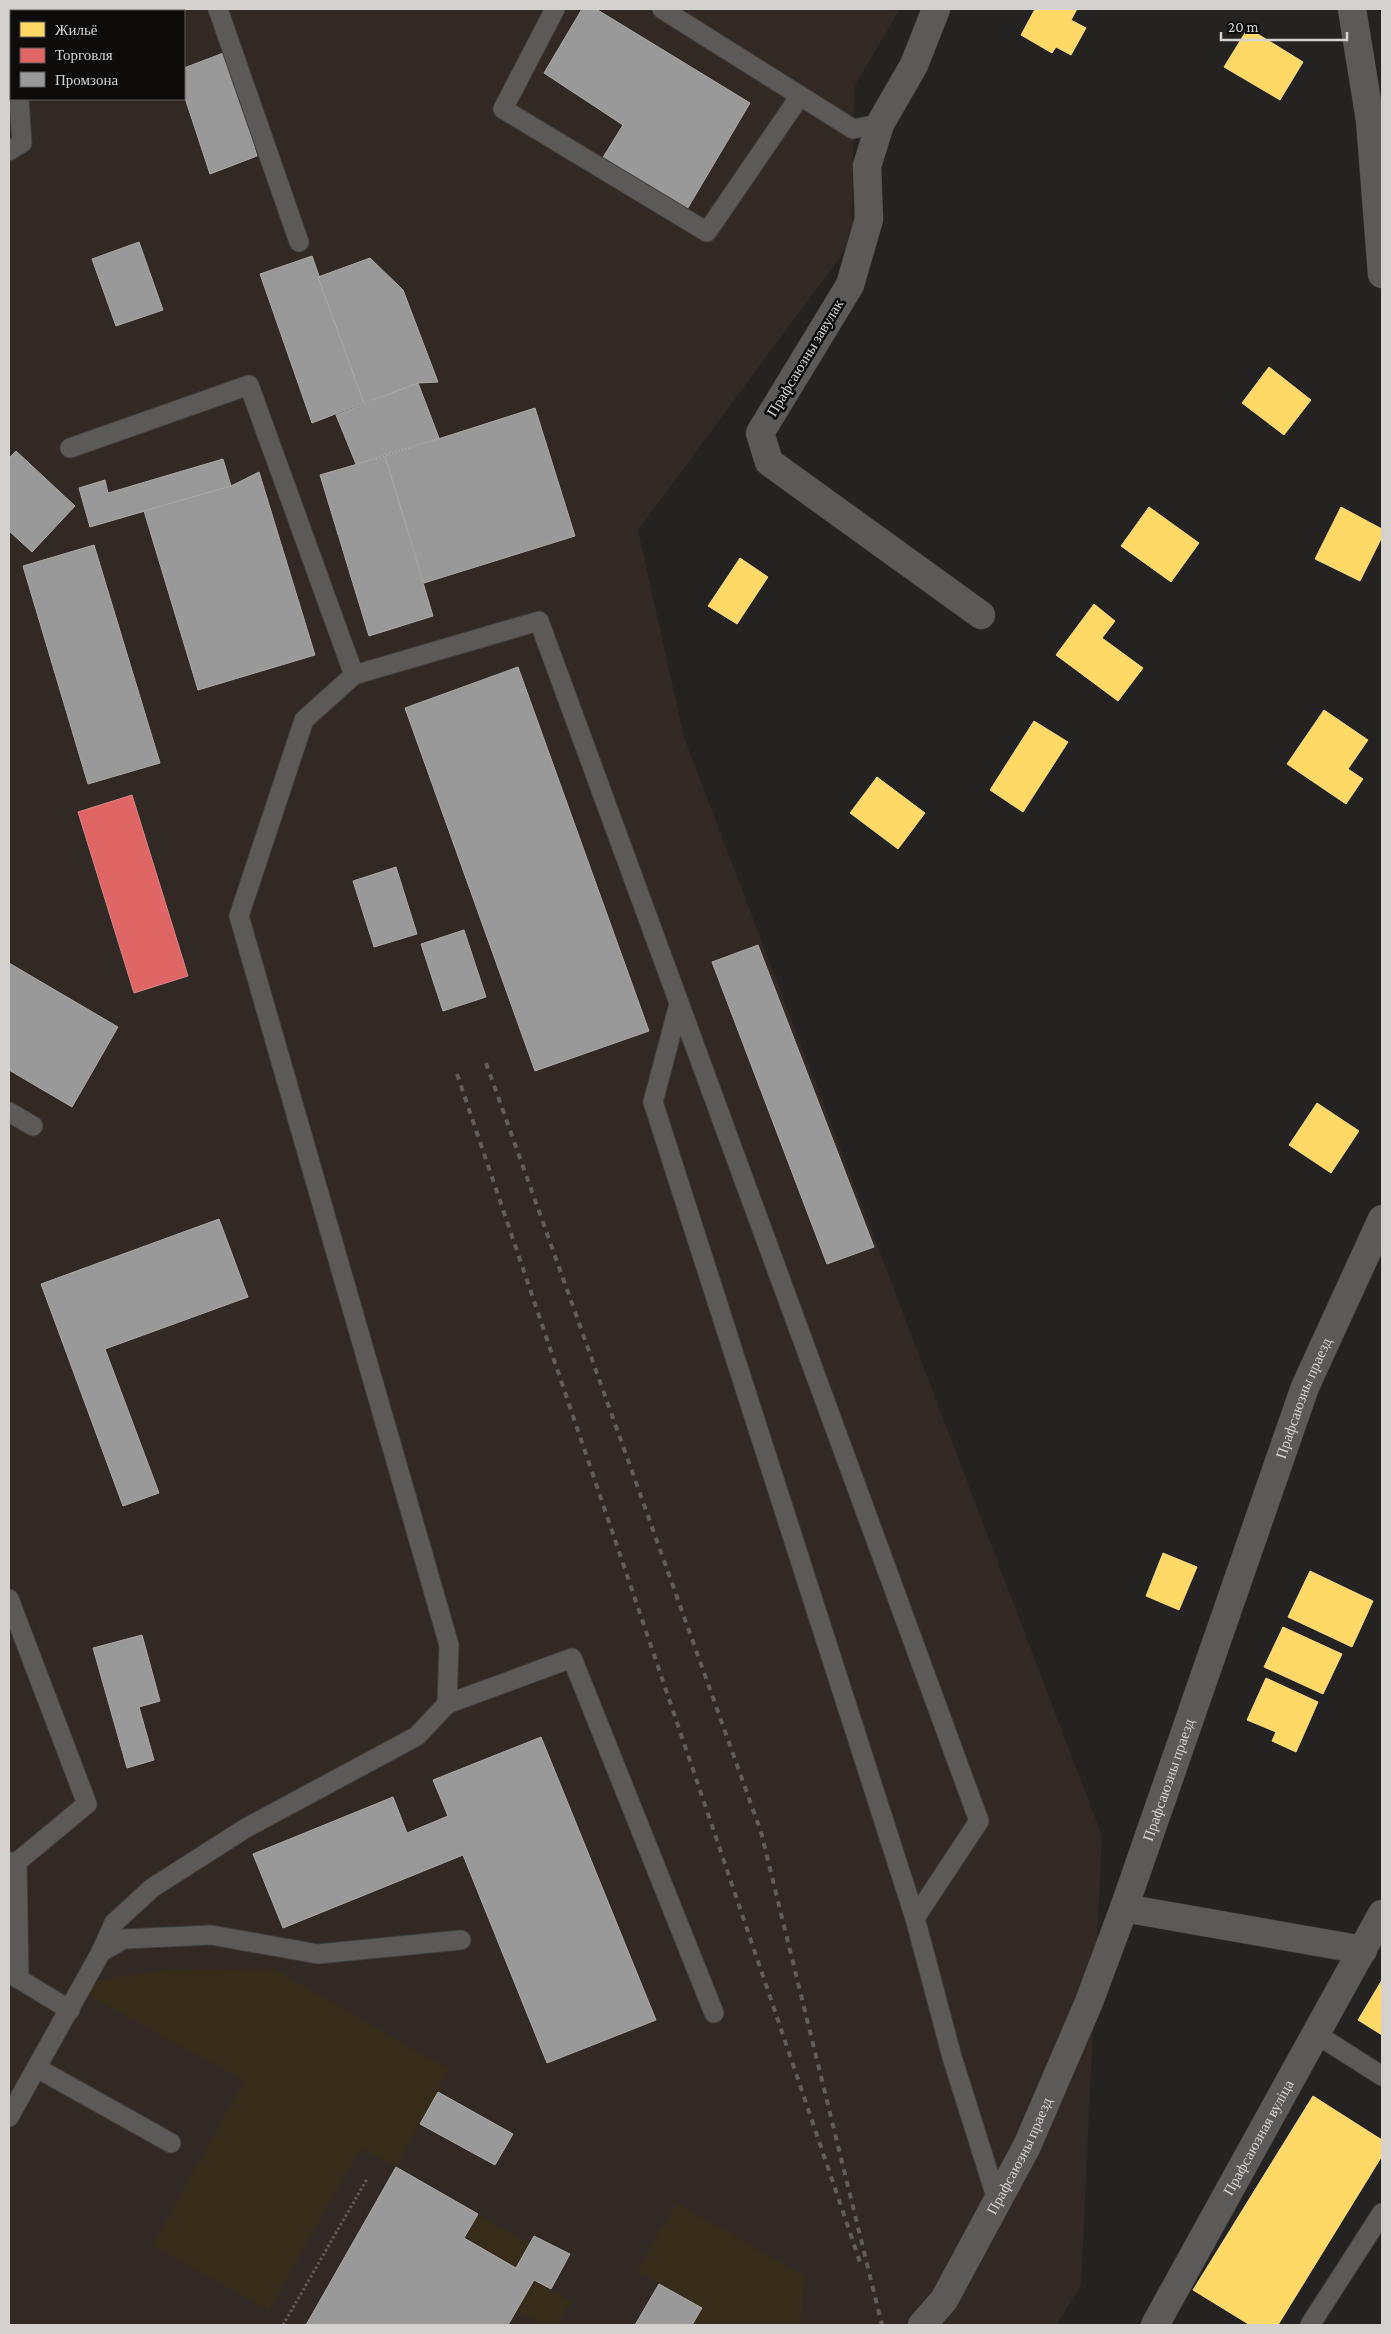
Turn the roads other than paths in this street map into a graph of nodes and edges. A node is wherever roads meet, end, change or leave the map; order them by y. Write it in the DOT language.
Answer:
graph roads {
  1 [pos="218,9"];
  2 [pos="555,9"];
  3 [pos="662,9"];
  4 [pos="936,9"];
  5 [pos="1352,9"];
  6 [pos="800,96"];
  7 [pos="19,100"];
  8 [pos="880,124"];
  9 [pos="9,151"];
  10 [pos="299,242"];
  11 [pos="1382,274"];
  12 [pos="70,448"];
  13 [pos="981,615"];
  14 [pos="354,675"];
  15 [pos="679,1004"];
  16 [pos="9,1112"];
  17 [pos="33,1126"];
  18 [pos="1382,1219"];
  19 [pos="9,1599"];
  20 [pos="447,1704"];
  21 [pos="13,1862"];
  22 [pos="1124,1908"];
  23 [pos="1382,1914"];
  24 [pos="915,1918"];
  25 [pos="462,1940"];
  26 [pos="1363,1950"];
  27 [pos="101,1952"];
  28 [pos="14,1976"];
  29 [pos="70,2010"];
  30 [pos="714,2013"];
  31 [pos="1316,2034"];
  32 [pos="37,2068"];
  33 [pos="1382,2076"];
  34 [pos="9,2117"];
  35 [pos="171,2143"];
  36 [pos="998,2200"];
  37 [pos="1382,2213"];
  38 [pos="922,2325"];
  39 [pos="1155,2325"];
  40 [pos="1310,2325"];
  1 -- 10 [label="lane"];
  2 -- 6 [label="lane"];
  3 -- 6 [label="lane"];
  4 -- 8 [label="street, Прафсаюзны завулак"];
  5 -- 11 [label="street"];
  6 -- 8 [label="lane"];
  7 -- 9 [label="lane"];
  8 -- 13 [label="street, Прафсаюзны завулак"];
  12 -- 14 [label="lane"];
  14 -- 15 [label="lane"];
  14 -- 20 [label="lane"];
  15 -- 24 [label="lane"];
  15 -- 24 [label="lane"];
  16 -- 17 [label="lane"];
  18 -- 22 [label="street, Прафсаюзны праезд"];
  19 -- 21 [label="lane"];
  20 -- 27 [label="lane"];
  20 -- 30 [label="lane"];
  21 -- 28 [label="lane"];
  22 -- 26 [label="street"];
  22 -- 36 [label="street, Прафсаюзны праезд"];
  23 -- 26 [label="street, Прафсаюзная вуліца"];
  24 -- 36 [label="lane"];
  25 -- 27 [label="lane"];
  26 -- 31 [label="street, Прафсаюзная вуліца"];
  27 -- 29 [label="lane"];
  28 -- 29 [label="lane"];
  29 -- 32 [label="lane"];
  31 -- 33 [label="lane"];
  31 -- 39 [label="street, Прафсаюзная вуліца"];
  32 -- 34 [label="lane"];
  32 -- 35 [label="lane"];
  36 -- 38 [label="street, Прафсаюзны праезд"];
  37 -- 40 [label="lane"];
}
